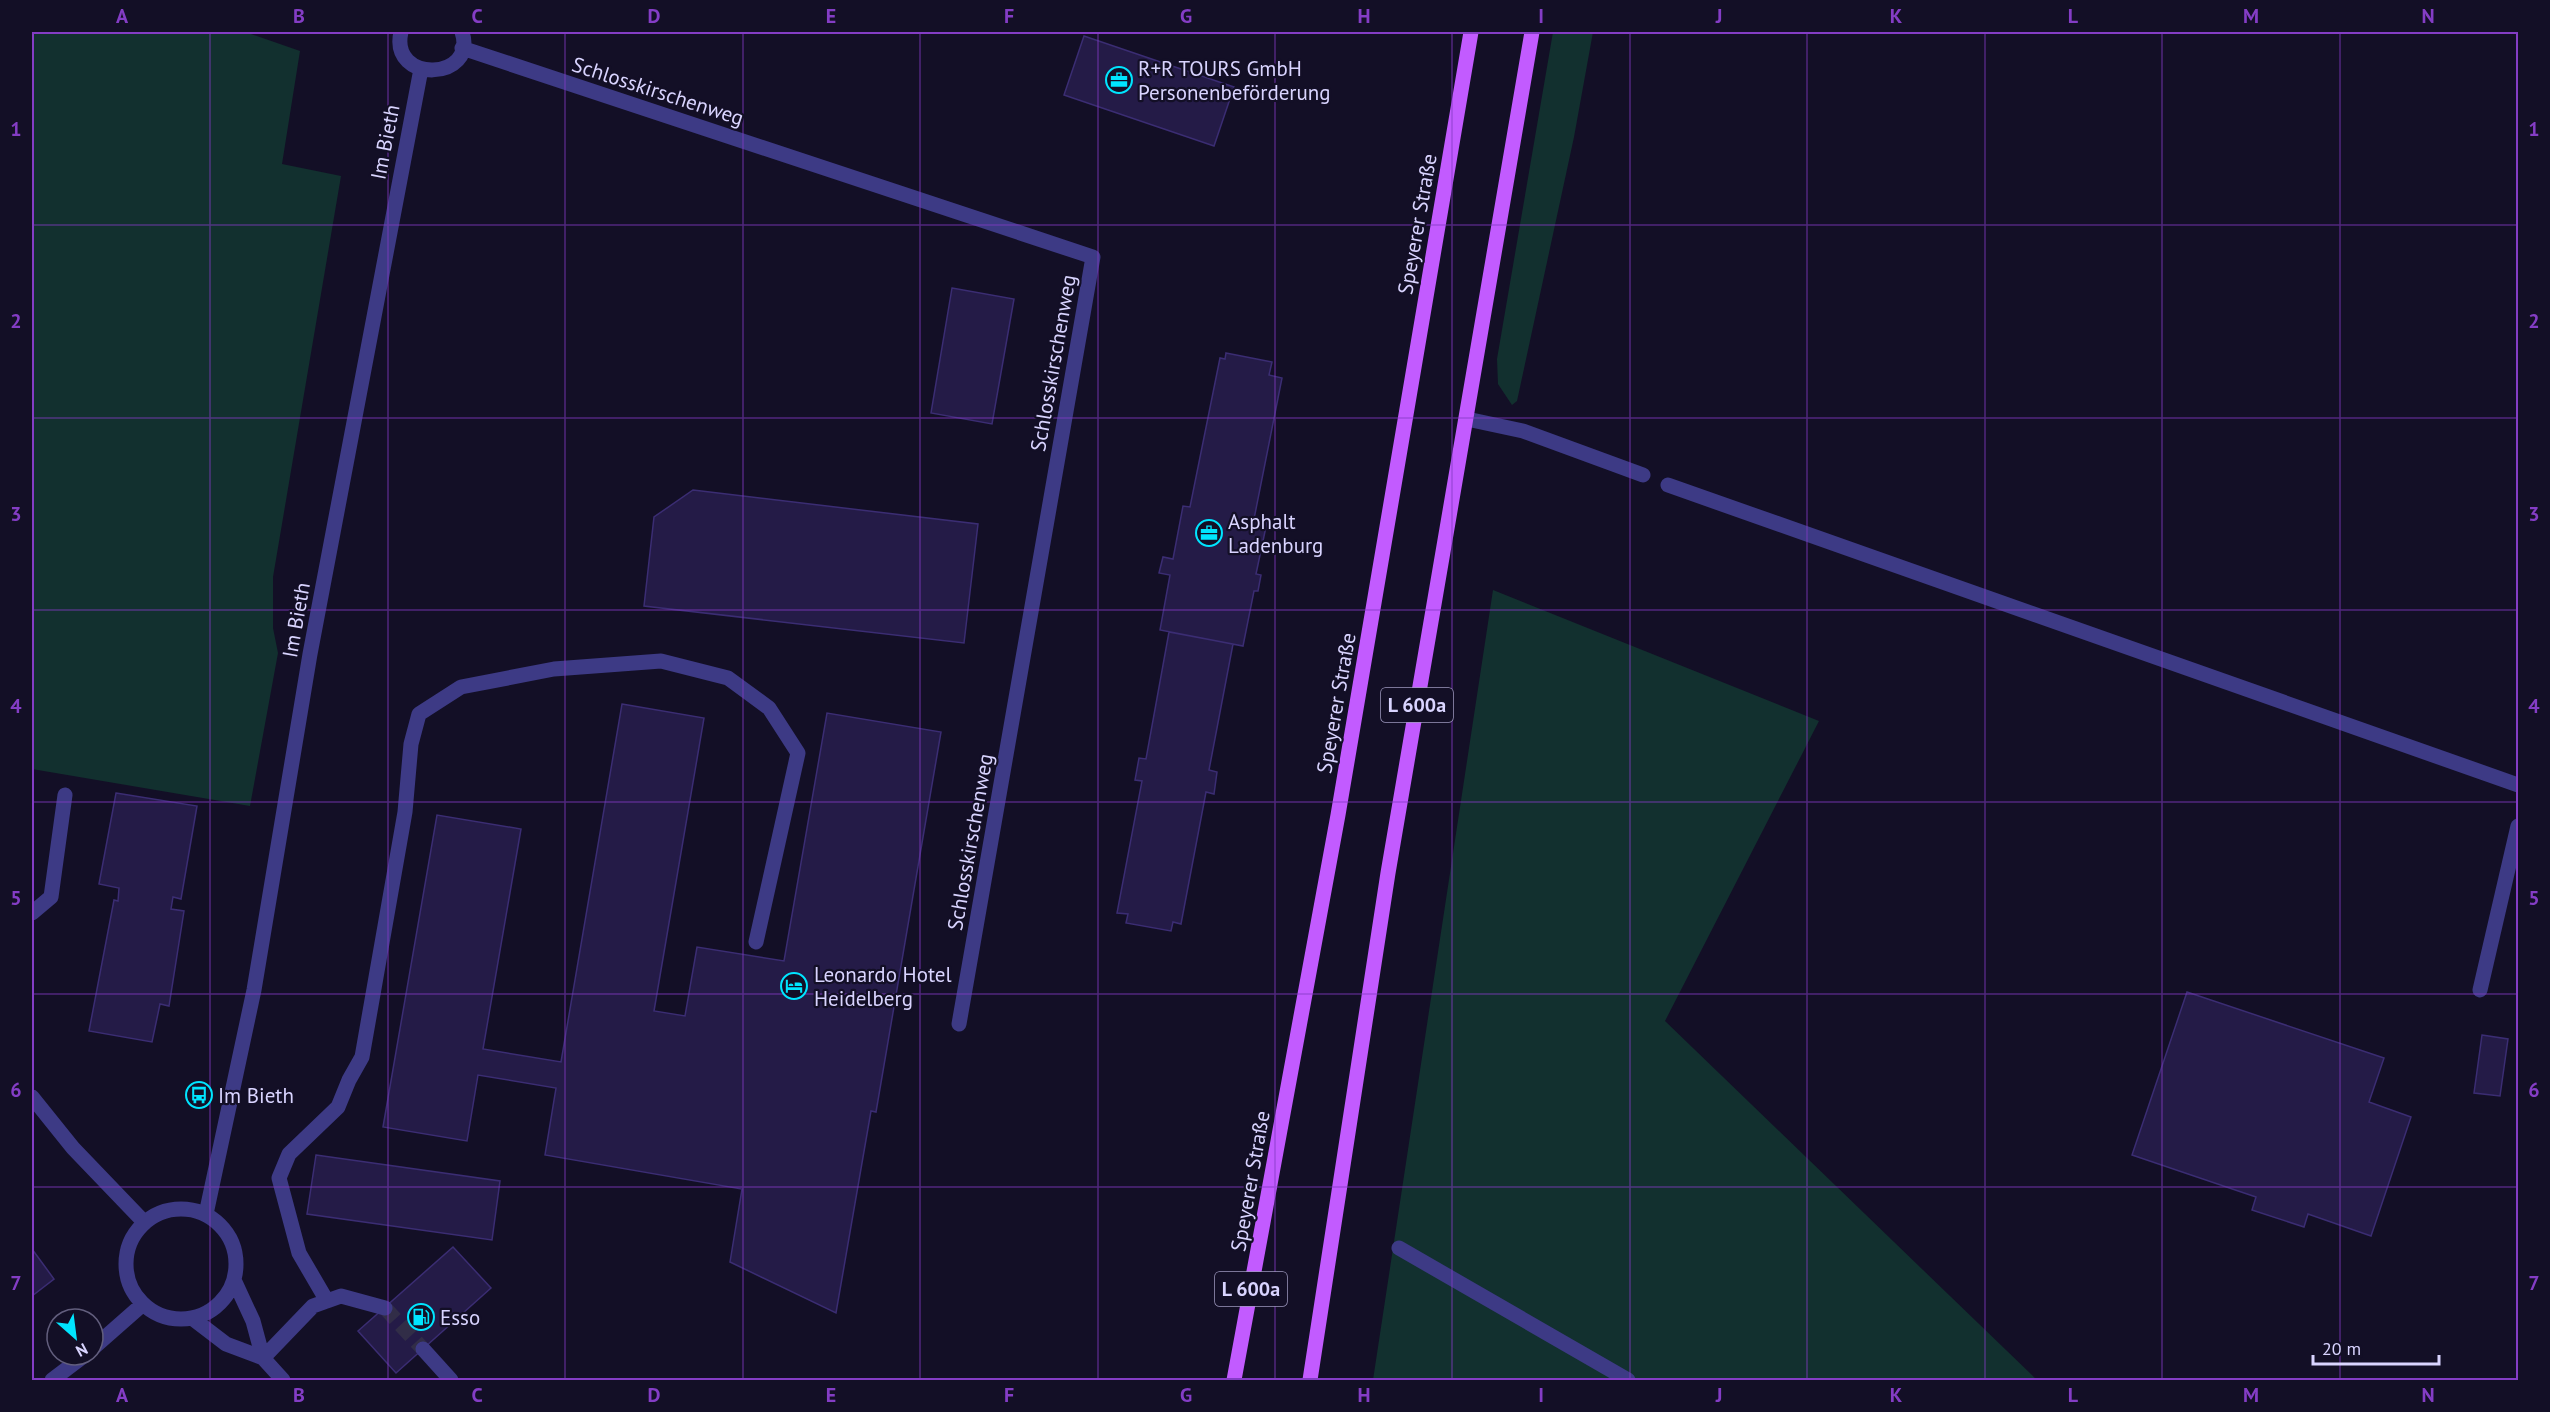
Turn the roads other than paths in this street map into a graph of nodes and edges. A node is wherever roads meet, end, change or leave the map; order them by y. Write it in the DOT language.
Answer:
graph roads {
  1 [pos="397,32"];
  2 [pos="462,32"];
  3 [pos="1471,32"];
  4 [pos="1532,32"];
  5 [pos="462,48"];
  6 [pos="421,69"];
  7 [pos="1467,419"];
  8 [pos="1643,475"];
  9 [pos="1668,485"];
  10 [pos="2518,785"];
  11 [pos="65,795"];
  12 [pos="2518,825"];
  13 [pos="32,913"];
  14 [pos="756,942"];
  15 [pos="2480,990"];
  16 [pos="959,1024"];
  17 [pos="32,1097"];
  18 [pos="206,1214"];
  19 [pos="144,1222"];
  20 [pos="1399,1248"];
  21 [pos="234,1280"];
  22 [pos="327,1301"];
  23 [pos="143,1304"];
  24 [pos="385,1308"];
  25 [pos="192,1318"];
  26 [pos="105,1337"];
  27 [pos="423,1349"];
  28 [pos="263,1358"];
  29 [pos="69,1367"];
  30 [pos="52,1380"];
  31 [pos="283,1380"];
  32 [pos="451,1380"];
  33 [pos="1234,1380"];
  34 [pos="1310,1380"];
  35 [pos="1628,1380"];
  1 -- 6 [label="street"];
  2 -- 5 [label="street"];
  3 -- 33 [label="main road, Speyerer Straße / L 600a"];
  4 -- 7 [label="main road, L 600a"];
  5 -- 6 [label="street"];
  5 -- 16 [label="street, Schlosskirschenweg"];
  6 -- 18 [label="street, Im Bieth"];
  7 -- 8 [label="street"];
  7 -- 34 [label="main road, L 600a"];
  9 -- 10 [label="street"];
  11 -- 13 [label="street"];
  12 -- 15 [label="street"];
  14 -- 22 [label="street"];
  17 -- 19 [label="street"];
  18 -- 19 [label="street"];
  18 -- 21 [label="street"];
  19 -- 23 [label="street"];
  20 -- 35 [label="street"];
  21 -- 25 [label="street"];
  21 -- 28 [label="street"];
  22 -- 24 [label="street"];
  22 -- 28 [label="street"];
  23 -- 25 [label="street"];
  23 -- 26 [label="street"];
  25 -- 28 [label="street"];
  27 -- 32 [label="street"];
  28 -- 31 [label="street"];
  29 -- 30 [label="street"];
}
